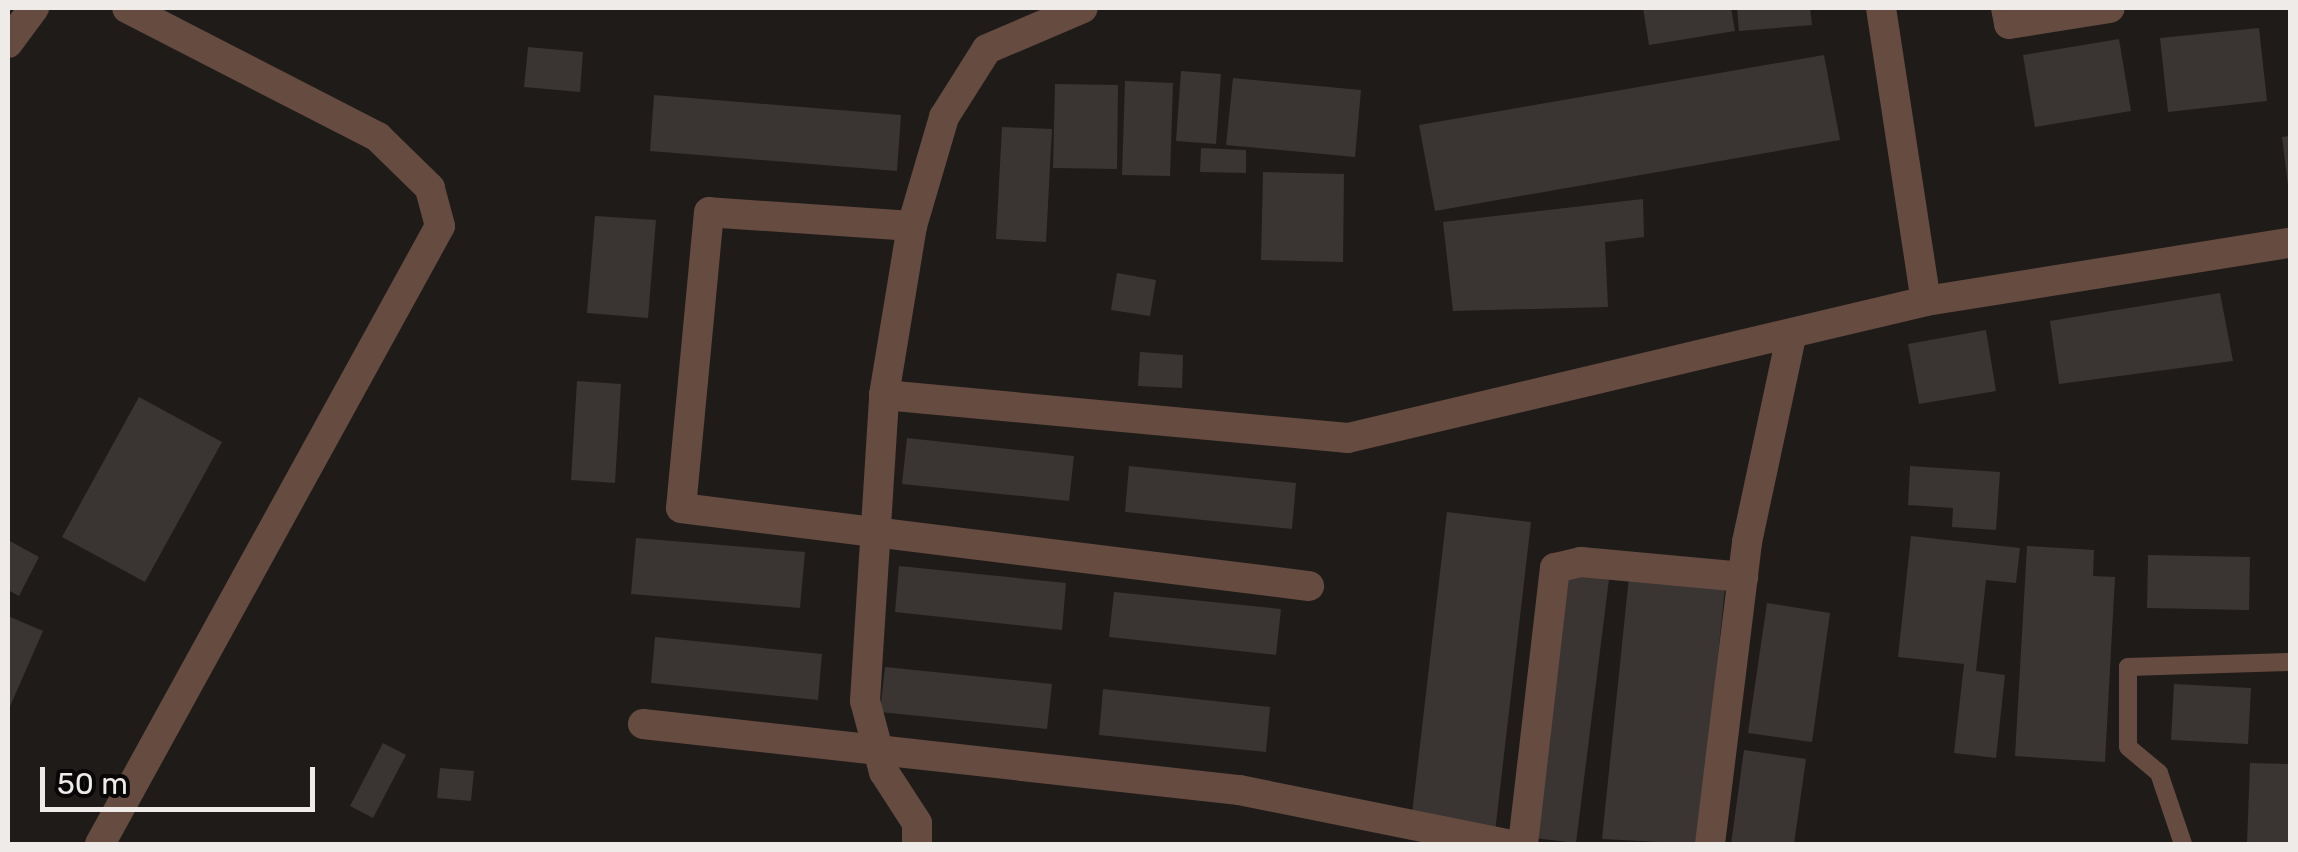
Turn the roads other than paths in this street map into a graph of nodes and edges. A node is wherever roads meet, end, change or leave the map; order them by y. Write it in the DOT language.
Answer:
graph roads {
  1 [pos="34,8"];
  2 [pos="127,8"];
  3 [pos="1083,8"];
  4 [pos="1881,8"];
  5 [pos="2006,8"];
  6 [pos="2110,8"];
  7 [pos="8,43"];
  8 [pos="912,226"];
  9 [pos="2290,243"];
  10 [pos="1926,300"];
  11 [pos="1791,336"];
  12 [pos="884,395"];
  13 [pos="876,527"];
  14 [pos="1743,577"];
  15 [pos="1309,586"];
  16 [pos="2290,662"];
  17 [pos="643,724"];
  18 [pos="878,747"];
  19 [pos="100,844"];
  20 [pos="918,844"];
  21 [pos="1508,844"];
  22 [pos="1523,844"];
  23 [pos="1710,844"];
  24 [pos="2183,844"];
  1 -- 7 [label="street"];
  2 -- 19 [label="street"];
  3 -- 8 [label="street"];
  4 -- 10 [label="street"];
  5 -- 6 [label="street"];
  8 -- 12 [label="street"];
  8 -- 13 [label="street"];
  9 -- 10 [label="street"];
  10 -- 11 [label="street"];
  11 -- 12 [label="street"];
  11 -- 14 [label="street"];
  12 -- 13 [label="street"];
  13 -- 15 [label="street"];
  13 -- 18 [label="street"];
  14 -- 22 [label="street"];
  14 -- 23 [label="street"];
  16 -- 24 [label="lane"];
  17 -- 18 [label="street"];
  18 -- 20 [label="street"];
  18 -- 21 [label="street"];
}
